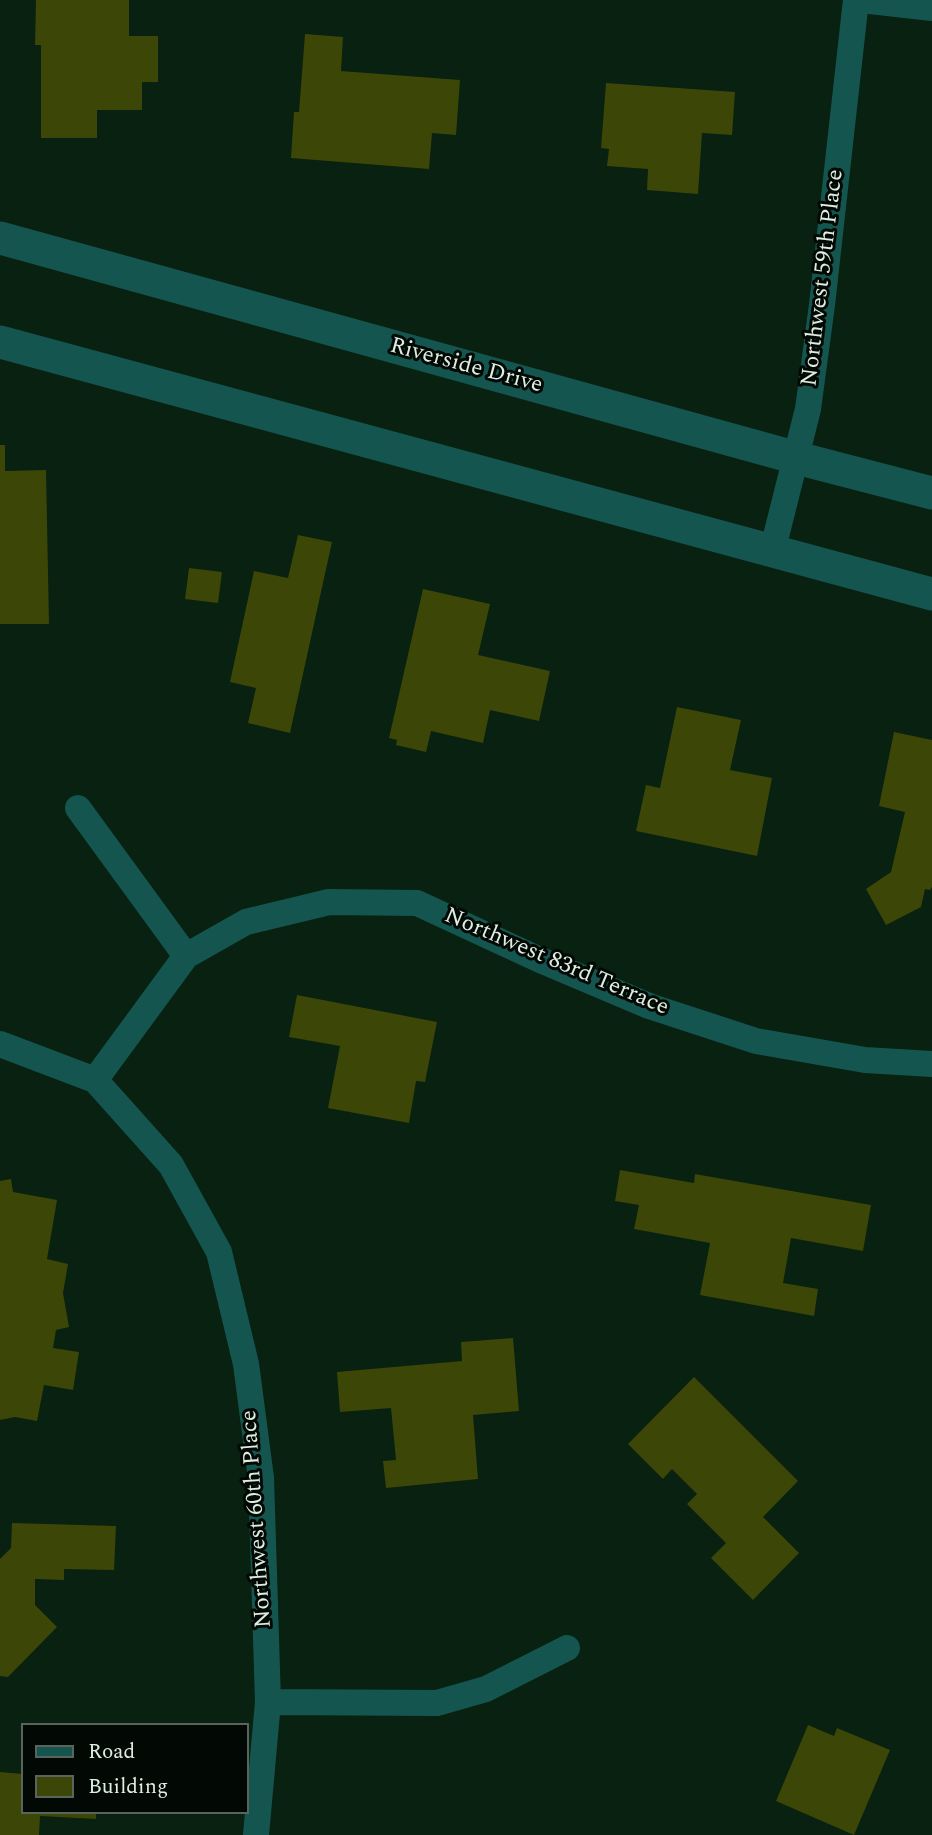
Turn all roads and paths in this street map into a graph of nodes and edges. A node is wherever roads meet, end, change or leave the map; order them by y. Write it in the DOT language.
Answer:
graph roads {
  1 [pos="858,0"];
  2 [pos="932,8"];
  3 [pos="0,238"];
  4 [pos="0,342"];
  5 [pos="797,458"];
  6 [pos="932,493"];
  7 [pos="772,552"];
  8 [pos="932,594"];
  9 [pos="79,808"];
  10 [pos="187,956"];
  11 [pos="0,1044"];
  12 [pos="932,1064"];
  13 [pos="95,1080"];
  14 [pos="567,1648"];
  15 [pos="268,1702"];
  16 [pos="256,1835"];
  1 -- 2 [label="street"];
  1 -- 5 [label="street, Northwest 59th Place"];
  3 -- 5 [label="street, Riverside Drive"];
  4 -- 7 [label="street"];
  5 -- 6 [label="street, Riverside Drive"];
  5 -- 7 [label="street, Northwest 59th Place"];
  7 -- 8 [label="street"];
  9 -- 10 [label="street"];
  10 -- 12 [label="street, Northwest 83rd Terrace"];
  10 -- 13 [label="street, Northwest 83rd Terrace"];
  11 -- 13 [label="street"];
  13 -- 15 [label="street, Northwest 60th Place"];
  14 -- 15 [label="street"];
  15 -- 16 [label="street, Northwest 60th Place"];
}
